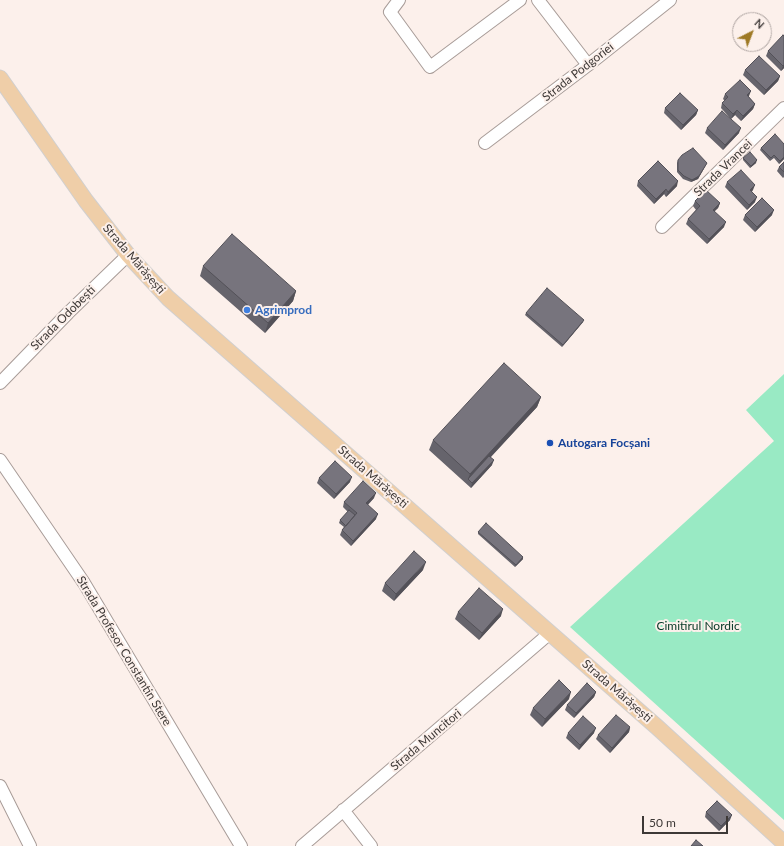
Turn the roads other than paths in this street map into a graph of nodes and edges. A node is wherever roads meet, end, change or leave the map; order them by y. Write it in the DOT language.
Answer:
graph roads {
  1 [pos="399,0"];
  2 [pos="520,0"];
  3 [pos="538,0"];
  4 [pos="670,0"];
  5 [pos="588,65"];
  6 [pos="0,78"];
  7 [pos="784,108"];
  8 [pos="485,143"];
  9 [pos="662,227"];
  10 [pos="128,255"];
  11 [pos="0,383"];
  12 [pos="0,460"];
  13 [pos="550,633"];
  14 [pos="0,786"];
  15 [pos="343,810"];
  16 [pos="784,843"];
  17 [pos="30,846"];
  18 [pos="241,846"];
  19 [pos="302,846"];
  20 [pos="371,846"];
  1 -- 2 [label="street"];
  3 -- 5 [label="street"];
  4 -- 5 [label="street, Strada Podgoriei"];
  5 -- 8 [label="street, Strada Podgoriei"];
  6 -- 10 [label="main road, Strada Mărășești"];
  7 -- 9 [label="street, Strada Vrancei"];
  10 -- 11 [label="street, Strada Odobești"];
  10 -- 13 [label="main road, Strada Mărășești"];
  12 -- 18 [label="street, Strada Profesor Constantin Stere"];
  13 -- 15 [label="street, Strada Muncitori"];
  13 -- 16 [label="main road, Strada Mărășești"];
  14 -- 17 [label="street"];
  15 -- 19 [label="street, Strada Muncitori"];
  15 -- 20 [label="street"];
}
